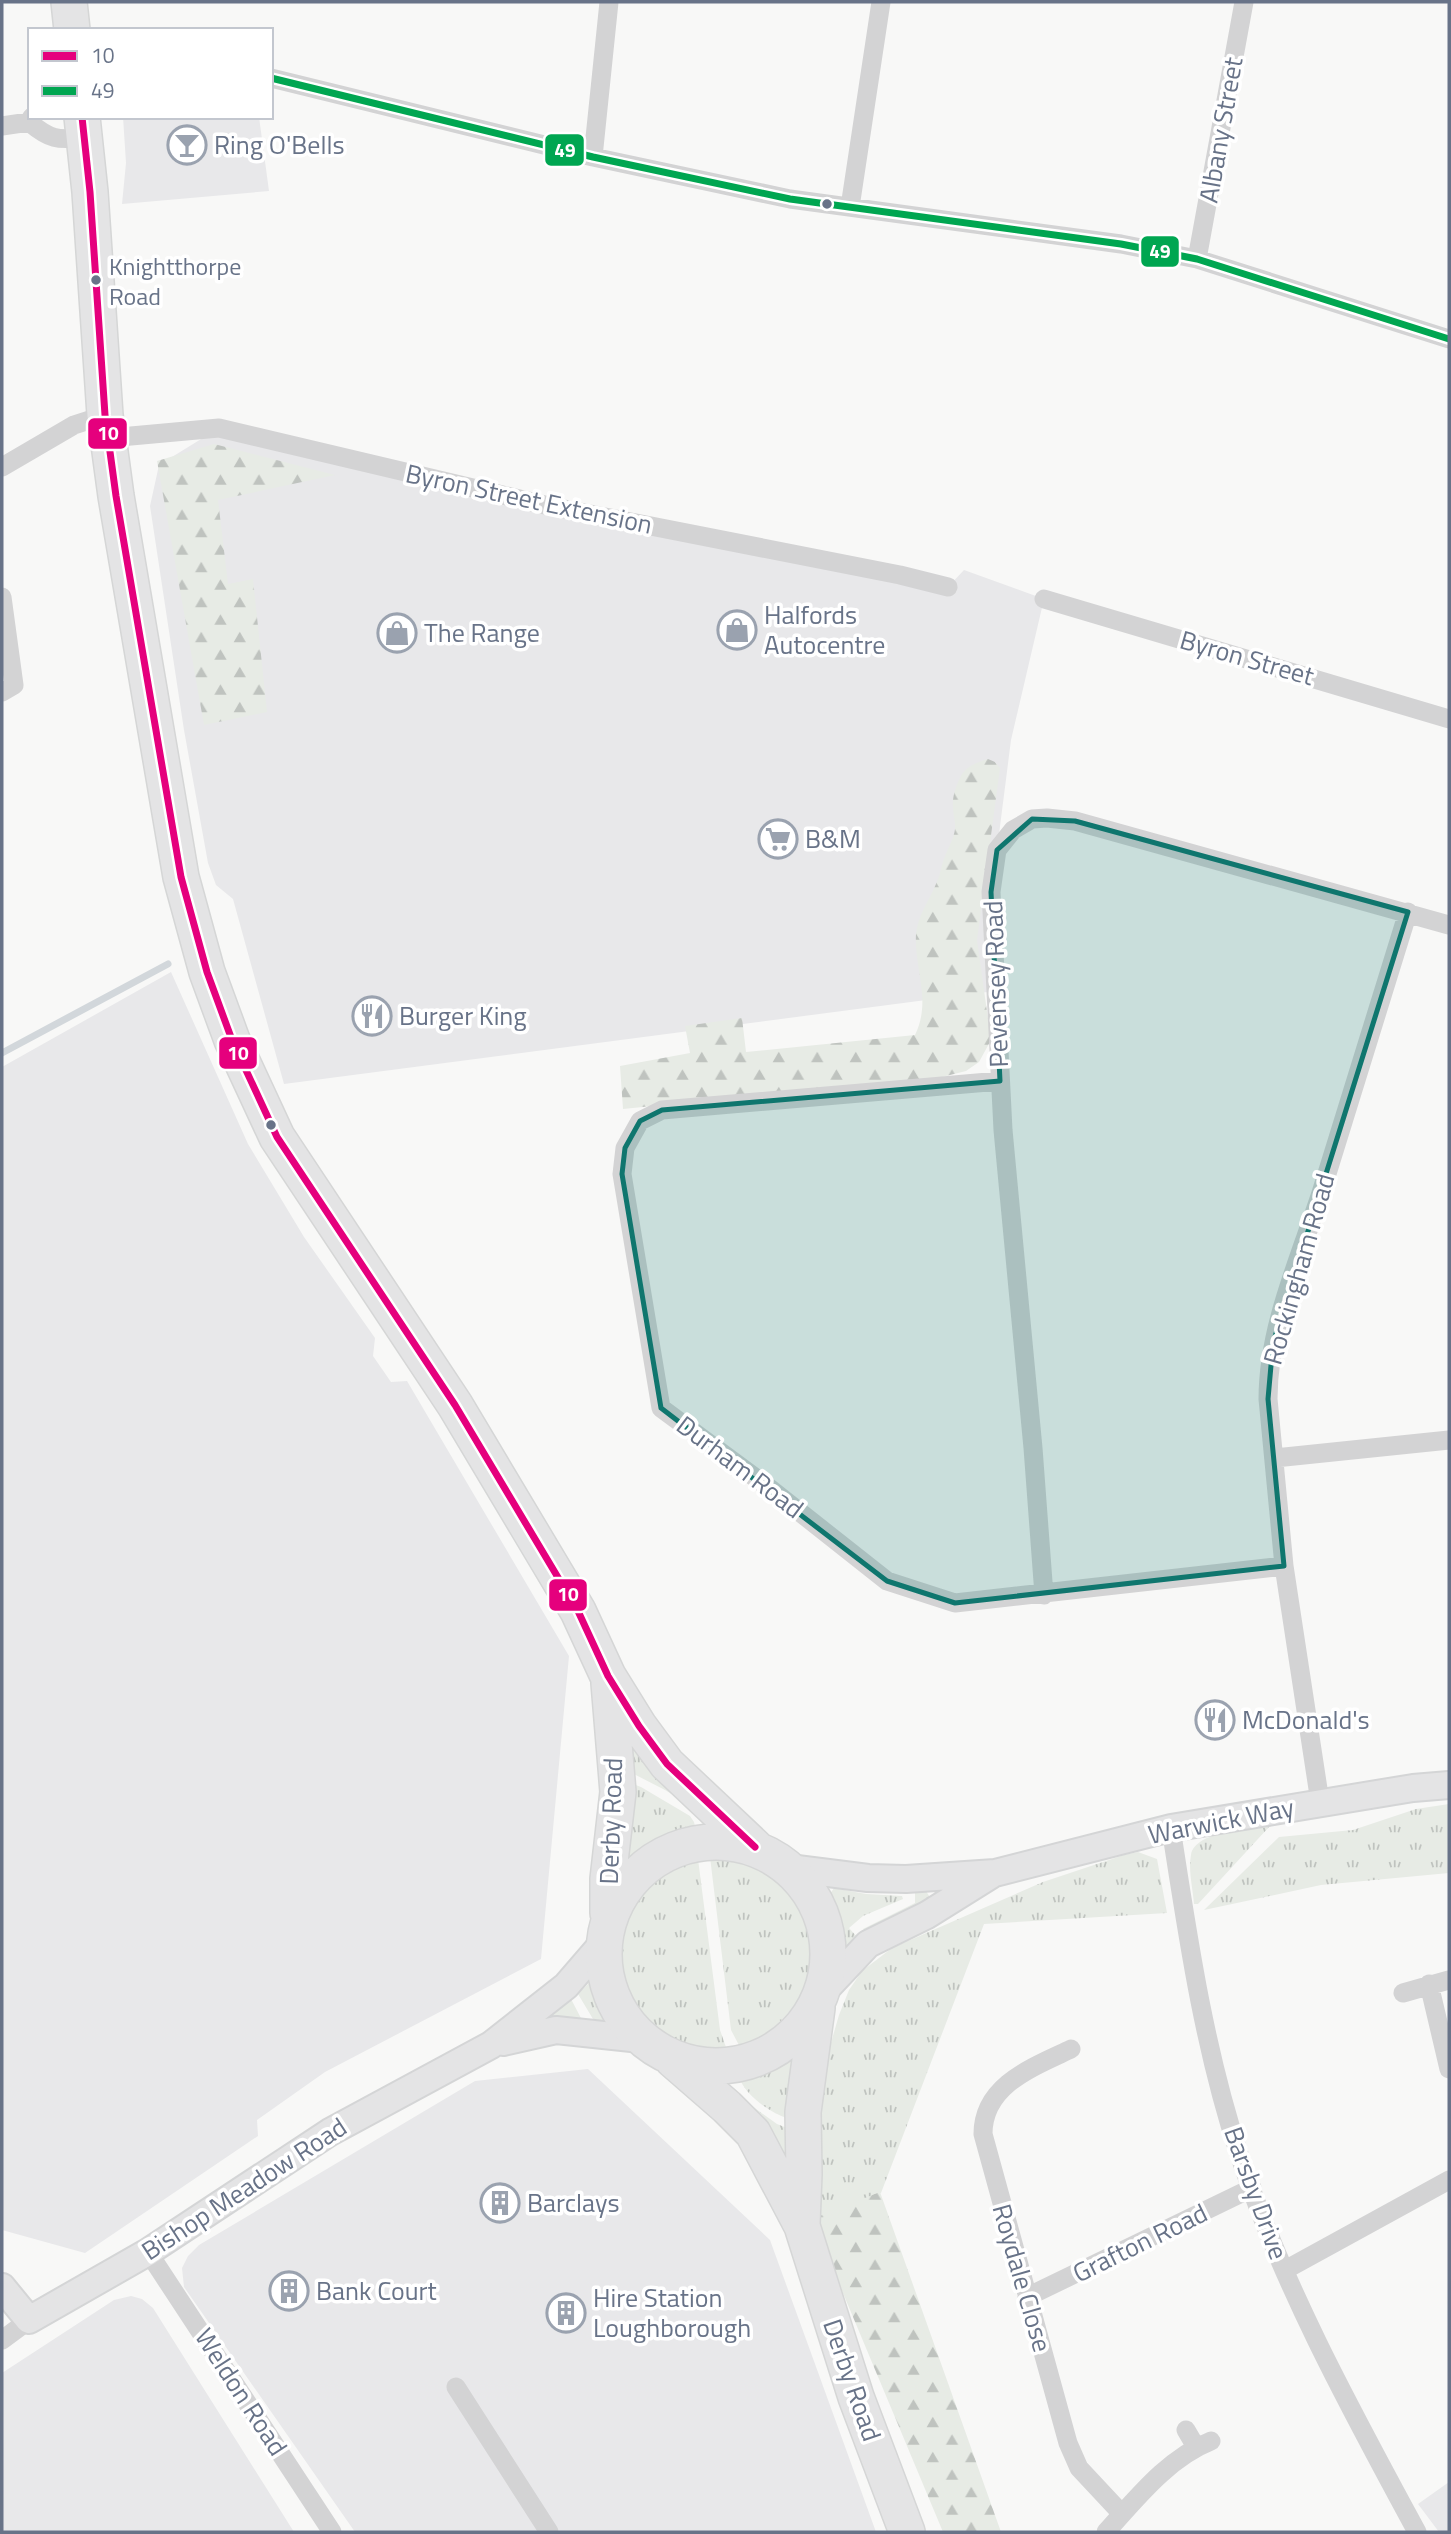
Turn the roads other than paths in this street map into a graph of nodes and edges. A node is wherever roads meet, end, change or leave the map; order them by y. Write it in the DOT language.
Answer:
graph roads {
  1 [pos="69,2"];
  2 [pos="609,2"];
  3 [pos="881,2"];
  4 [pos="1244,2"];
  5 [pos="72,28"];
  6 [pos="273,78"];
  7 [pos="30,120"];
  8 [pos="2,126"];
  9 [pos="83,127"];
  10 [pos="593,157"];
  11 [pos="850,207"];
  12 [pos="1197,259"];
  13 [pos="1449,339"];
  14 [pos="107,426"];
  15 [pos="2,467"];
  16 [pos="948,587"];
  17 [pos="2,597"];
  18 [pos="1044,599"];
  19 [pos="2,692"];
  20 [pos="1449,719"];
  21 [pos="1408,912"];
  22 [pos="1449,925"];
  23 [pos="1000,1081"];
  24 [pos="1449,1440"];
  25 [pos="1275,1458"];
  26 [pos="1284,1566"];
  27 [pos="1044,1595"];
  28 [pos="608,1676"];
  29 [pos="1449,1785"];
  30 [pos="1321,1802"];
  31 [pos="1171,1828"];
  32 [pos="755,1847"];
  33 [pos="789,1868"];
  34 [pos="995,1873"];
  35 [pos="606,1933"];
  36 [pos="1449,1980"];
  37 [pos="1429,1984"];
  38 [pos="1403,1993"];
  39 [pos="820,1998"];
  40 [pos="641,2039"];
  41 [pos="491,2045"];
  42 [pos="1057,2049"];
  43 [pos="673,2060"];
  44 [pos="1449,2068"];
  45 [pos="1449,2180"];
  46 [pos="1252,2188"];
  47 [pos="802,2226"];
  48 [pos="148,2252"];
  49 [pos="1285,2270"];
  50 [pos="2,2287"];
  51 [pos="1027,2297"];
  52 [pos="29,2320"];
  53 [pos="2,2340"];
  54 [pos="456,2386"];
  55 [pos="1198,2439"];
  56 [pos="1122,2514"];
  57 [pos="332,2532"];
  58 [pos="549,2532"];
  59 [pos="907,2532"];
  60 [pos="1106,2532"];
  61 [pos="1417,2532"];
  1 -- 5 [label="highway"];
  2 -- 10 [label="street"];
  3 -- 11 [label="street"];
  4 -- 12 [label="street, Albany Street"];
  6 -- 10 [label="street"];
  7 -- 8 [label="street"];
  7 -- 9 [label="street"];
  9 -- 14 [label="highway, Derby Road"];
  10 -- 11 [label="street"];
  11 -- 12 [label="street"];
  12 -- 13 [label="street"];
  14 -- 15 [label="street, Byron Street Extension"];
  14 -- 16 [label="street, Byron Street Extension"];
  14 -- 28 [label="highway, Derby Road"];
  17 -- 19 [label="street"];
  18 -- 20 [label="street, Byron Street"];
  21 -- 22 [label="street, Pevensey Road"];
  21 -- 23 [label="street, Pevensey Road"];
  21 -- 25 [label="street, Rockingham Road"];
  23 -- 27 [label="street, Pevensey Road"];
  23 -- 27 [label="street, Durham Road"];
  24 -- 25 [label="street"];
  25 -- 26 [label="street, Rockingham Road"];
  26 -- 27 [label="street, Durham Road"];
  26 -- 30 [label="street, Rockingham Road"];
  28 -- 32 [label="highway, Derby Road"];
  28 -- 35 [label="highway, Derby Road"];
  29 -- 30 [label="street, Warwick Way"];
  30 -- 31 [label="street, Warwick Way"];
  31 -- 34 [label="street, Warwick Way"];
  31 -- 46 [label="street, Barsby Drive"];
  32 -- 33 [label="highway"];
  32 -- 35 [label="highway"];
  33 -- 34 [label="street, Warwick Way"];
  33 -- 39 [label="highway"];
  34 -- 39 [label="street, Warwick Way"];
  35 -- 40 [label="highway"];
  35 -- 41 [label="street, Bishop Meadow Road"];
  36 -- 37 [label="street"];
  37 -- 38 [label="street"];
  37 -- 44 [label="street"];
  39 -- 43 [label="highway"];
  39 -- 47 [label="highway, Derby Road"];
  40 -- 41 [label="street, Bishop Meadow Road"];
  40 -- 43 [label="highway"];
  41 -- 48 [label="street, Bishop Meadow Road"];
  42 -- 51 [label="street, Roydale Close"];
  43 -- 47 [label="highway, Derby Road"];
  45 -- 49 [label="street"];
  46 -- 49 [label="street, Barsby Drive"];
  46 -- 51 [label="street, Grafton Road"];
  47 -- 59 [label="highway, Derby Road"];
  48 -- 52 [label="street, Bishop Meadow Road"];
  48 -- 57 [label="street, Weldon Road"];
  49 -- 61 [label="street, Barsby Drive"];
  50 -- 52 [label="street"];
  51 -- 56 [label="street, Roydale Close"];
  52 -- 53 [label="street, Bishop Meadow Road"];
  54 -- 58 [label="street"];
  55 -- 56 [label="street"];
  56 -- 60 [label="street"];
}
